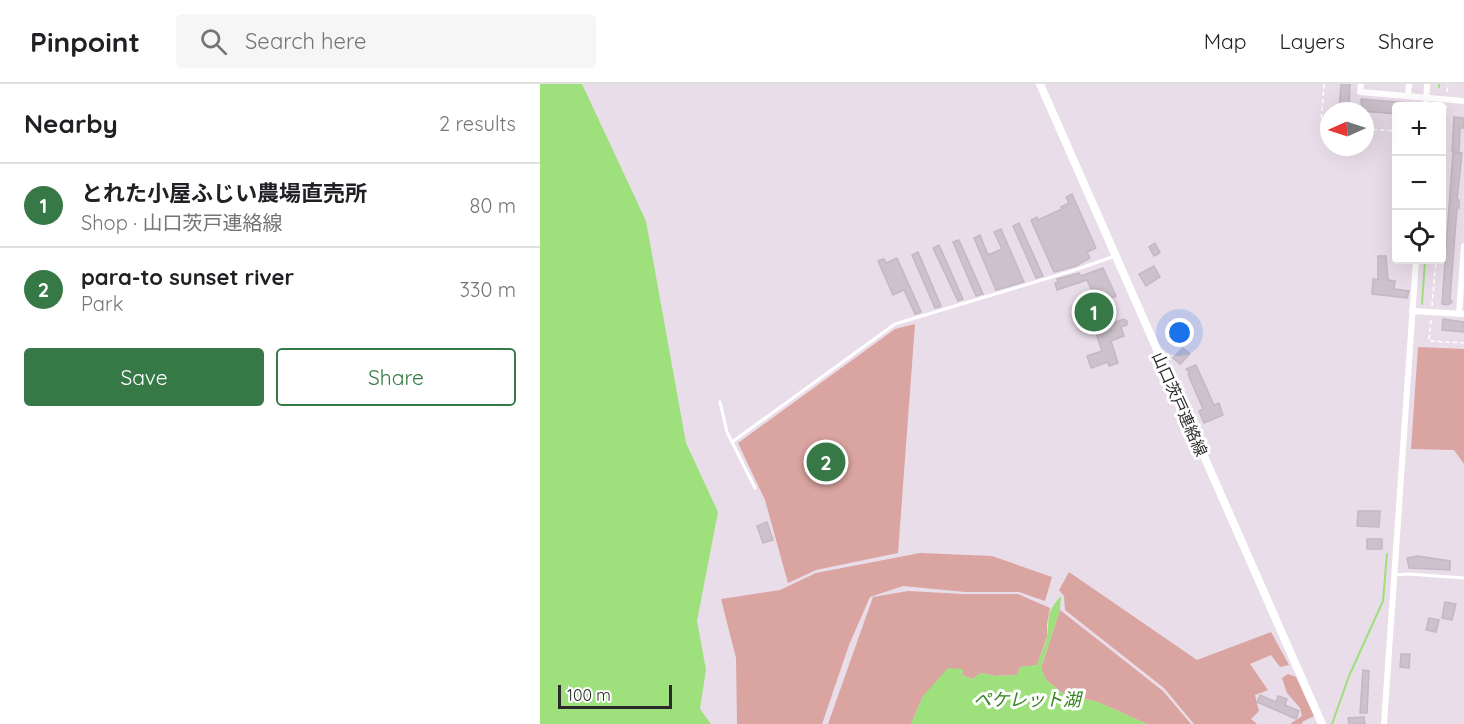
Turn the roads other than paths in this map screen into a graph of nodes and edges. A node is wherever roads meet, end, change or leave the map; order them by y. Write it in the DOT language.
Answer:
graph roads {
  1 [pos="1040,84"];
  2 [pos="1361,84"];
  3 [pos="1408,84"];
  4 [pos="1427,84"];
  5 [pos="1408,96"];
  6 [pos="1426,98"];
  7 [pos="1464,100"];
  8 [pos="1426,102"];
  9 [pos="1464,246"];
  10 [pos="1115,256"];
  11 [pos="1416,264"];
  12 [pos="1413,311"];
  13 [pos="1462,314"];
  14 [pos="720,402"];
  15 [pos="732,442"];
  16 [pos="755,488"];
  17 [pos="1394,575"];
  18 [pos="1464,578"];
  19 [pos="1322,724"];
  20 [pos="1384,724"];
  1 -- 10 [label="street, 山口茨戸連絡線"];
  2 -- 5 [label="street"];
  3 -- 5 [label="street"];
  4 -- 6 [label="street"];
  5 -- 6 [label="street"];
  6 -- 7 [label="street"];
  6 -- 8 [label="street"];
  9 -- 13 [label="street"];
  10 -- 15 [label="lane"];
  10 -- 19 [label="street, 山口茨戸連絡線"];
  11 -- 12 [label="street"];
  12 -- 13 [label="street"];
  12 -- 17 [label="street"];
  14 -- 15 [label="lane"];
  15 -- 16 [label="lane"];
  17 -- 18 [label="lane"];
  17 -- 20 [label="street"];
}
